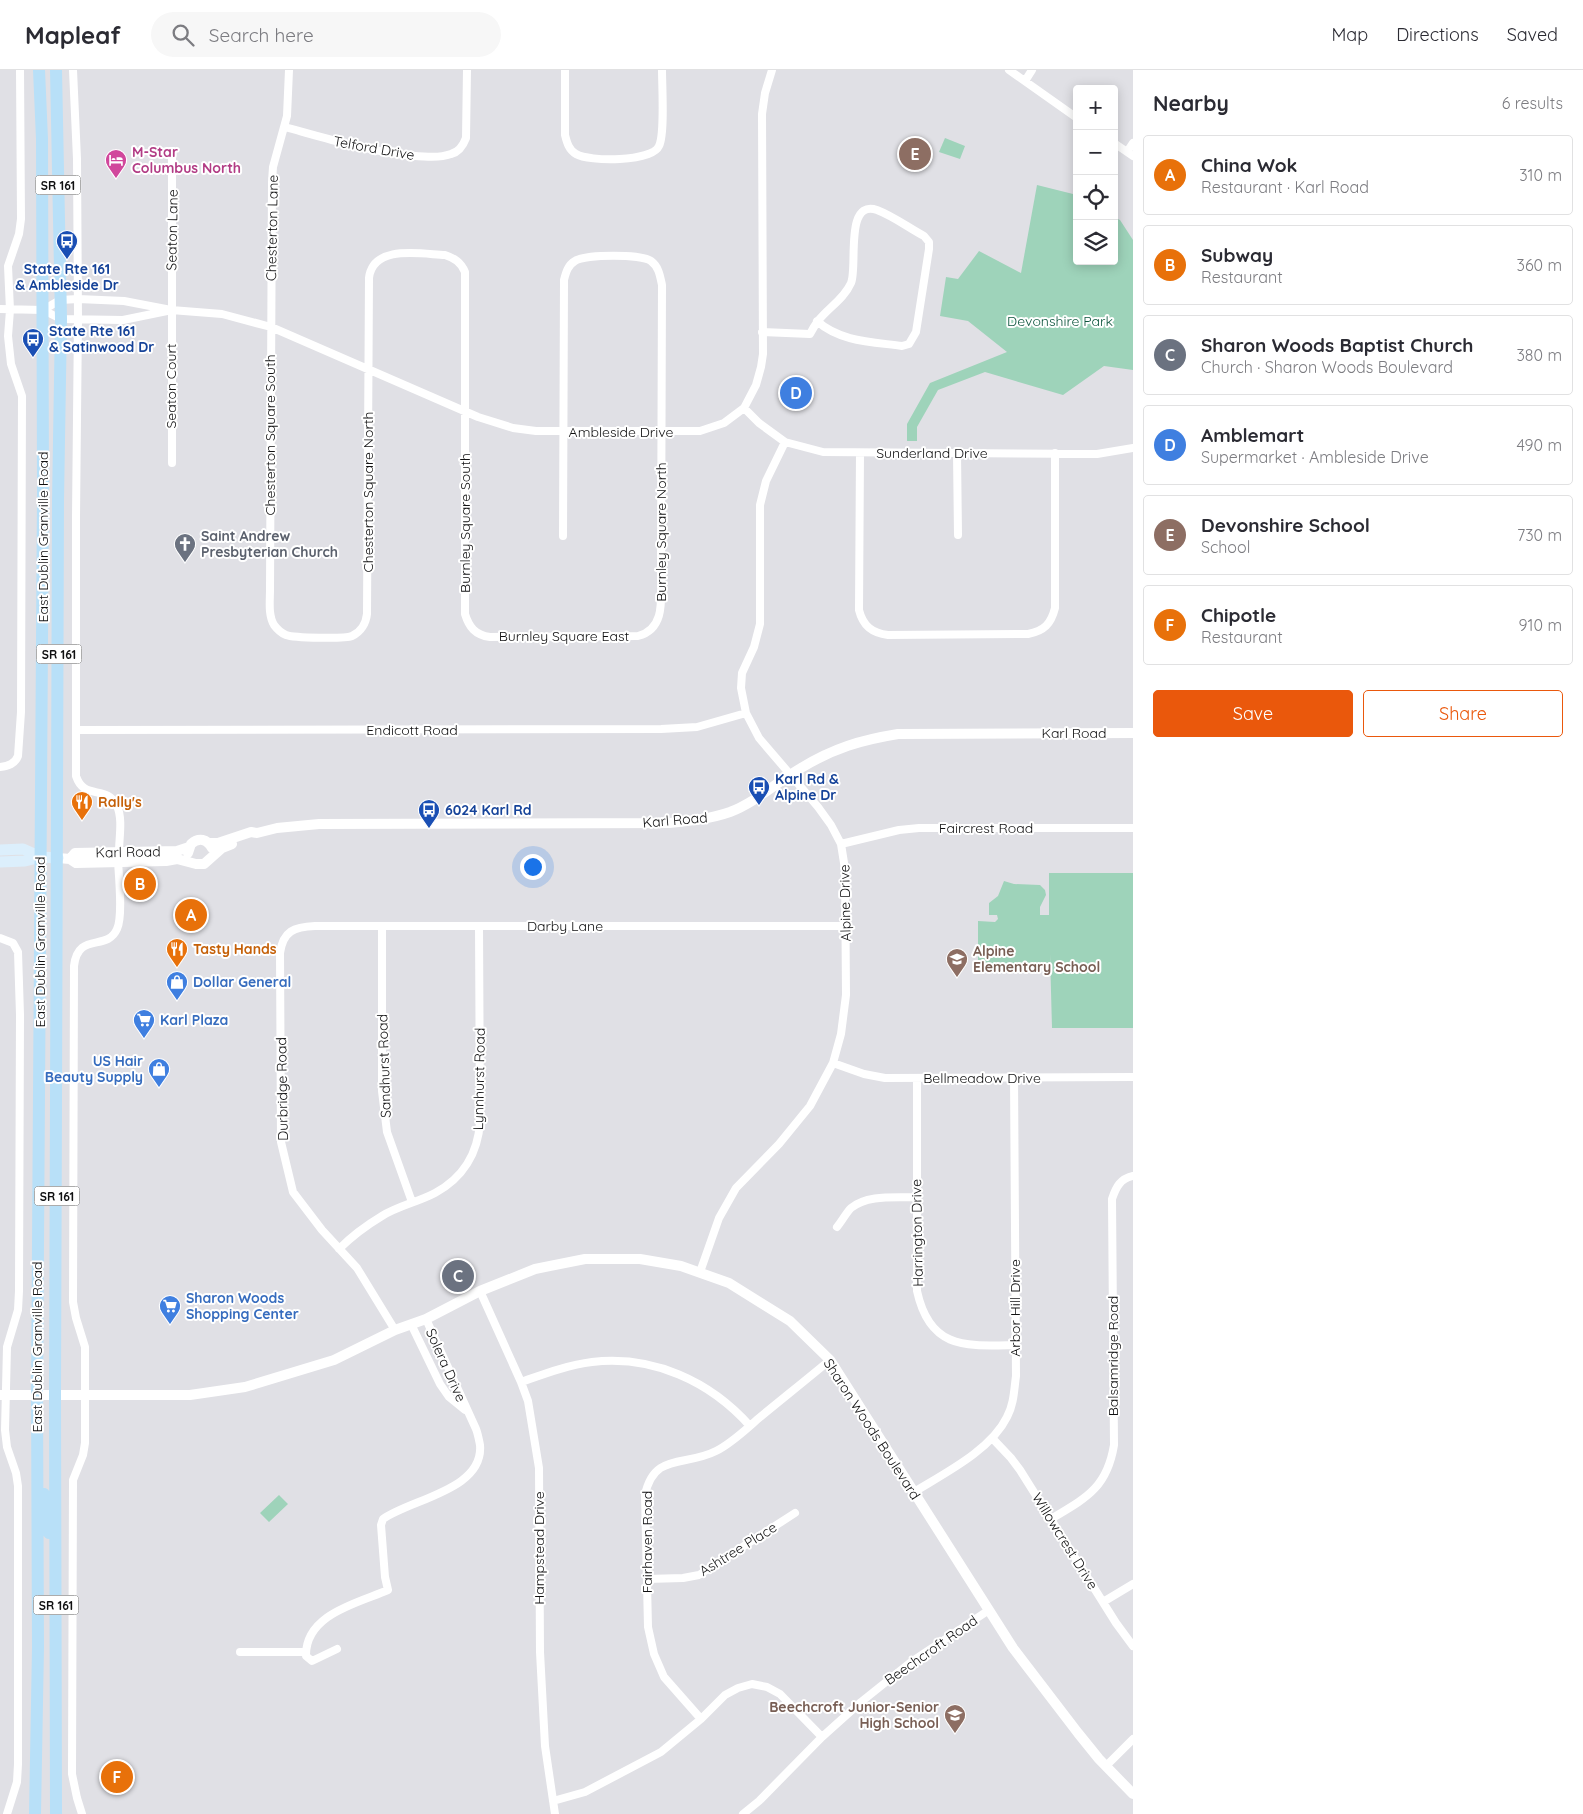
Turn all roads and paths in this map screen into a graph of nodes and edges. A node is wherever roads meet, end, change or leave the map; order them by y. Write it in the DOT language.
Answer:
graph roads {
  1 [pos="20,70"];
  2 [pos="40,70"];
  3 [pos="56,70"];
  4 [pos="73,70"];
  5 [pos="289,70"];
  6 [pos="467,70"];
  7 [pos="565,70"];
  8 [pos="662,70"];
  9 [pos="772,70"];
  10 [pos="1009,70"];
  11 [pos="1032,70"];
  12 [pos="1025,81"];
  13 [pos="74,112"];
  14 [pos="57,114"];
  15 [pos="1073,115"];
  16 [pos="285,127"];
  17 [pos="1133,143"];
  18 [pos="1118,146"];
  19 [pos="172,151"];
  20 [pos="1130,154"];
  21 [pos="460,263"];
  22 [pos="78,299"];
  23 [pos="60,300"];
  24 [pos="0,309"];
  25 [pos="10,310"];
  26 [pos="43,310"];
  27 [pos="171,310"];
  28 [pos="61,319"];
  29 [pos="78,319"];
  30 [pos="817,321"];
  31 [pos="270,327"];
  32 [pos="762,332"];
  33 [pos="368,369"];
  34 [pos="744,408"];
  35 [pos="466,411"];
  36 [pos="563,432"];
  37 [pos="661,432"];
  38 [pos="785,442"];
  39 [pos="1133,448"];
  40 [pos="958,452"];
  41 [pos="860,453"];
  42 [pos="1055,453"];
  43 [pos="172,463"];
  44 [pos="563,536"];
  45 [pos="958,536"];
  46 [pos="367,614"];
  47 [pos="652,630"];
  48 [pos="475,632"];
  49 [pos="746,713"];
  50 [pos="77,730"];
  51 [pos="1133,733"];
  52 [pos="0,767"];
  53 [pos="790,775"];
  54 [pos="1133,828"];
  55 [pos="257,833"];
  56 [pos="208,843"];
  57 [pos="842,844"];
  58 [pos="189,847"];
  59 [pos="0,850"];
  60 [pos="40,856"];
  61 [pos="212,856"];
  62 [pos="119,857"];
  63 [pos="64,859"];
  64 [pos="0,862"];
  65 [pos="192,862"];
  66 [pos="382,926"];
  67 [pos="480,926"];
  68 [pos="846,926"];
  69 [pos="286,934"];
  70 [pos="0,938"];
  71 [pos="833,1063"];
  72 [pos="1014,1077"];
  73 [pos="1133,1077"];
  74 [pos="917,1078"];
  75 [pos="1133,1176"];
  76 [pos="916,1198"];
  77 [pos="412,1202"];
  78 [pos="837,1227"];
  79 [pos="339,1249"];
  80 [pos="700,1272"];
  81 [pos="480,1291"];
  82 [pos="426,1319"];
  83 [pos="411,1324"];
  84 [pos="394,1330"];
  85 [pos="1015,1345"];
  86 [pos="830,1360"];
  87 [pos="522,1382"];
  88 [pos="3,1395"];
  89 [pos="86,1395"];
  90 [pos="37,1396"];
  91 [pos="55,1396"];
  92 [pos="467,1411"];
  93 [pos="750,1426"];
  94 [pos="993,1439"];
  95 [pos="914,1492"];
  96 [pos="795,1513"];
  97 [pos="1051,1519"];
  98 [pos="647,1579"];
  99 [pos="1133,1584"];
  100 [pos="56,1585"];
  101 [pos="1103,1602"];
  102 [pos="989,1610"];
  103 [pos="1133,1646"];
  104 [pos="337,1648"];
  105 [pos="240,1652"];
  106 [pos="306,1652"];
  107 [pos="701,1719"];
  108 [pos="37,1723"];
  109 [pos="822,1737"];
  110 [pos="1133,1739"];
  111 [pos="1106,1766"];
  112 [pos="1133,1794"];
  113 [pos="553,1801"];
  114 [pos="7,1814"];
  115 [pos="35,1814"];
  116 [pos="43,1814"];
  117 [pos="56,1814"];
  118 [pos="82,1814"];
  119 [pos="555,1814"];
  120 [pos="743,1814"];
  1 -- 25 [label="street, East Dublin Granville Road"];
  2 -- 26 [label="main road, East Dublin Granville Road / SR 161"];
  3 -- 14 [label="main road, East Dublin Granville Road / SR 161"];
  4 -- 13 [label="street"];
  5 -- 16 [label="street, Chesterton Lane"];
  6 -- 16 [label="street, Telford Drive"];
  7 -- 8 [label="street"];
  9 -- 32 [label="street, Ambleside Drive"];
  10 -- 12 [label="street"];
  11 -- 12 [label="street"];
  12 -- 15 [label="street"];
  13 -- 14 [label="street"];
  13 -- 22 [label="street"];
  14 -- 23 [label="main road, East Dublin Granville Road / SR 161"];
  16 -- 31 [label="street, Chesterton Lane"];
  17 -- 20 [label="street"];
  18 -- 20 [label="street"];
  19 -- 27 [label="street, Seaton Lane"];
  21 -- 33 [label="street, Chesterton Square North"];
  21 -- 35 [label="street, Burnley Square South"];
  22 -- 23 [label="street, Ambleside Drive"];
  22 -- 27 [label="street, Ambleside Drive"];
  22 -- 29 [label="street"];
  23 -- 26 [label="street, Ambleside Drive"];
  23 -- 28 [label="main road, East Dublin Granville Road / SR 161"];
  24 -- 25 [label="street"];
  25 -- 26 [label="street"];
  25 -- 52 [label="street, East Dublin Granville Road"];
  26 -- 28 [label="street, Ambleside Drive"];
  26 -- 60 [label="main road, East Dublin Granville Road / SR 161"];
  27 -- 29 [label="street, Ambleside Drive"];
  27 -- 31 [label="street, Ambleside Drive"];
  27 -- 43 [label="street, Seaton Court"];
  28 -- 29 [label="street, Ambleside Drive"];
  28 -- 63 [label="main road, East Dublin Granville Road / SR 161"];
  29 -- 50 [label="street"];
  30 -- 30 [label="street"];
  30 -- 32 [label="street"];
  31 -- 33 [label="street, Ambleside Drive"];
  31 -- 46 [label="street, Chesterton Square South"];
  32 -- 34 [label="street, Ambleside Drive"];
  33 -- 35 [label="street, Ambleside Drive"];
  33 -- 46 [label="street, Chesterton Square North"];
  34 -- 37 [label="street, Ambleside Drive"];
  34 -- 38 [label="street, Sunderland Drive"];
  35 -- 36 [label="street, Ambleside Drive"];
  35 -- 48 [label="street, Burnley Square South"];
  36 -- 37 [label="street, Ambleside Drive"];
  36 -- 37 [label="street, Burnley Square North"];
  36 -- 44 [label="street"];
  37 -- 47 [label="street, Burnley Square North"];
  38 -- 41 [label="street, Sunderland Drive"];
  38 -- 49 [label="street, Alpine Drive"];
  39 -- 42 [label="street, Sunderland Drive"];
  40 -- 41 [label="street, Sunderland Drive"];
  40 -- 42 [label="street, Sunderland Drive"];
  40 -- 45 [label="street"];
  41 -- 42 [label="street"];
  47 -- 48 [label="street, Burnley Square East"];
  49 -- 50 [label="street, Endicott Road"];
  49 -- 53 [label="street, Alpine Drive"];
  50 -- 62 [label="street"];
  51 -- 53 [label="street, Karl Road"];
  53 -- 55 [label="street, Karl Road"];
  53 -- 57 [label="street, Alpine Drive"];
  54 -- 57 [label="street, Faircrest Road"];
  55 -- 56 [label="street, Karl Road"];
  55 -- 61 [label="street, Karl Road"];
  56 -- 58 [label="street"];
  56 -- 61 [label="street"];
  57 -- 68 [label="street, Alpine Drive"];
  58 -- 62 [label="street, Karl Road"];
  58 -- 65 [label="street"];
  59 -- 60 [label="main road, Karl Road"];
  60 -- 63 [label="main road, Karl Road"];
  60 -- 64 [label="main road, Karl Road"];
  60 -- 90 [label="main road, East Dublin Granville Road / SR 161"];
  61 -- 65 [label="street"];
  62 -- 63 [label="street, Karl Road"];
  62 -- 65 [label="street, Karl Road"];
  62 -- 89 [label="street"];
  63 -- 91 [label="main road, East Dublin Granville Road / SR 161"];
  66 -- 67 [label="street, Darby Lane"];
  66 -- 69 [label="street, Darby Lane"];
  66 -- 77 [label="street, Sandhurst Road"];
  67 -- 68 [label="street, Darby Lane"];
  67 -- 77 [label="street, Lynnhurst Road"];
  68 -- 71 [label="street, Alpine Drive"];
  69 -- 79 [label="street, Durbridge Road"];
  70 -- 88 [label="street, East Dublin Granville Road"];
  71 -- 74 [label="street, Bellmeadow Drive"];
  71 -- 80 [label="street, Alpine Drive"];
  72 -- 73 [label="street, Bellmeadow Drive"];
  72 -- 74 [label="street, Bellmeadow Drive"];
  72 -- 85 [label="street, Arbor Hill Drive"];
  74 -- 76 [label="street, Harrington Drive"];
  75 -- 97 [label="street, Balsamridge Road"];
  76 -- 78 [label="street"];
  76 -- 85 [label="street, Harrington Drive"];
  77 -- 79 [label="street, Lynnhurst Road"];
  79 -- 84 [label="street, Durbridge Road"];
  80 -- 81 [label="street, Sharon Woods Boulevard"];
  80 -- 86 [label="street, Sharon Woods Boulevard"];
  81 -- 82 [label="street, Sharon Woods Boulevard"];
  81 -- 87 [label="street, Hampstead Drive"];
  82 -- 83 [label="street, Sharon Woods Boulevard"];
  82 -- 92 [label="street, Solera Drive"];
  83 -- 84 [label="street, Sharon Woods Boulevard"];
  83 -- 92 [label="street, Solera Drive"];
  84 -- 89 [label="street, Sharon Woods Boulevard"];
  85 -- 94 [label="street, Arbor Hill Drive"];
  86 -- 93 [label="street, Fairhaven Road"];
  86 -- 95 [label="street, Sharon Woods Boulevard"];
  87 -- 93 [label="street"];
  87 -- 113 [label="street, Hampstead Drive"];
  88 -- 90 [label="street, Sharon Woods Boulevard"];
  88 -- 114 [label="street, East Dublin Granville Road"];
  89 -- 91 [label="street, Sharon Woods Boulevard"];
  89 -- 118 [label="street"];
  90 -- 91 [label="street, Sharon Woods Boulevard"];
  90 -- 100 [label="main road"];
  90 -- 108 [label="main road, East Dublin Granville Road / SR 161"];
  91 -- 100 [label="main road, East Dublin Granville Road / SR 161"];
  92 -- 106 [label="street, Solera Drive"];
  93 -- 98 [label="street, Fairhaven Road"];
  94 -- 95 [label="street, Arbor Hill Drive"];
  94 -- 97 [label="street, Willowcrest Drive"];
  95 -- 102 [label="street, Sharon Woods Boulevard"];
  96 -- 98 [label="street, Ashtree Place"];
  97 -- 101 [label="street, Willowcrest Drive"];
  98 -- 107 [label="street, Fairhaven Road"];
  99 -- 101 [label="street"];
  100 -- 117 [label="main road, East Dublin Granville Road / SR 161"];
  101 -- 103 [label="street, Willowcrest Drive"];
  102 -- 109 [label="street, Beechcroft Road"];
  102 -- 111 [label="street, Sharon Woods Boulevard"];
  104 -- 106 [label="street"];
  105 -- 106 [label="street"];
  107 -- 109 [label="street"];
  107 -- 113 [label="street"];
  108 -- 115 [label="main road, East Dublin Granville Road / SR 161"];
  108 -- 116 [label="main road"];
  109 -- 120 [label="street, Beechcroft Road"];
  110 -- 111 [label="street"];
  111 -- 112 [label="street, Sharon Woods Boulevard"];
  113 -- 119 [label="street, Hampstead Drive"];
}
